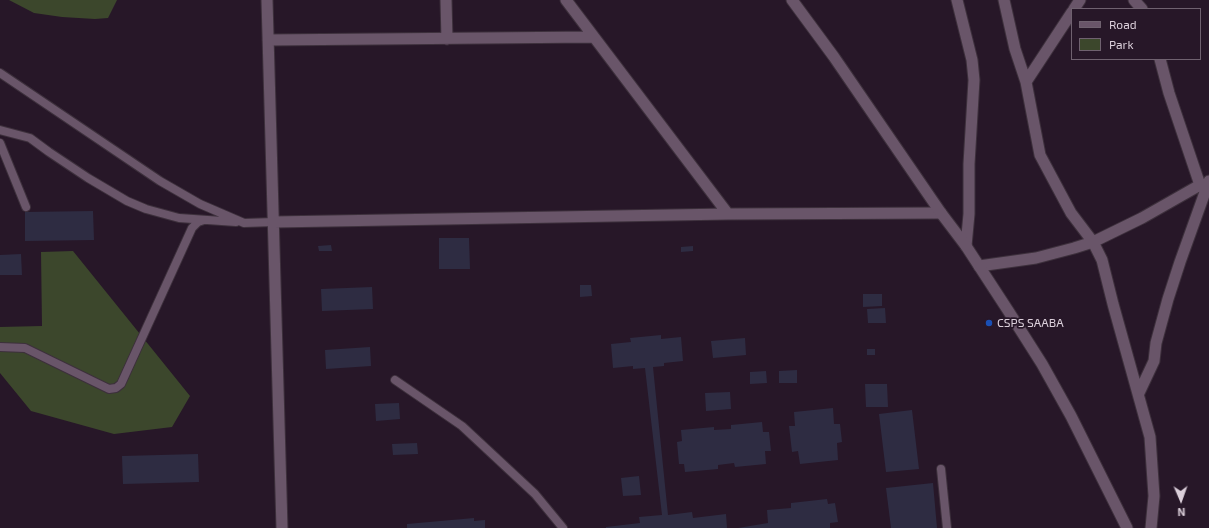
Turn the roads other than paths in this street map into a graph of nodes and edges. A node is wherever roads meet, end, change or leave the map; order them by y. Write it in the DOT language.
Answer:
graph roads {
  1 [pos="267,0"];
  2 [pos="446,0"];
  3 [pos="566,0"];
  4 [pos="792,0"];
  5 [pos="957,0"];
  6 [pos="1004,0"];
  7 [pos="1134,0"];
  8 [pos="1141,8"];
  9 [pos="1071,14"];
  10 [pos="593,37"];
  11 [pos="447,39"];
  12 [pos="268,40"];
  13 [pos="1160,60"];
  14 [pos="0,73"];
  15 [pos="1026,82"];
  16 [pos="0,130"];
  17 [pos="0,143"];
  18 [pos="1206,182"];
  19 [pos="26,207"];
  20 [pos="941,213"];
  21 [pos="728,214"];
  22 [pos="204,220"];
  23 [pos="274,222"];
  24 [pos="244,223"];
  25 [pos="1093,242"];
  26 [pos="966,246"];
  27 [pos="979,266"];
  28 [pos="0,347"];
  29 [pos="395,380"];
  30 [pos="1139,393"];
  31 [pos="941,469"];
  32 [pos="282,528"];
  33 [pos="563,528"];
  34 [pos="947,528"];
  35 [pos="1127,528"];
  36 [pos="1151,528"];
  1 -- 12 [label="street"];
  2 -- 11 [label="street"];
  3 -- 10 [label="street"];
  4 -- 20 [label="street"];
  5 -- 26 [label="street"];
  6 -- 15 [label="street"];
  7 -- 8 [label="street"];
  9 -- 15 [label="street"];
  10 -- 11 [label="street"];
  10 -- 21 [label="street"];
  11 -- 12 [label="street"];
  12 -- 23 [label="street"];
  13 -- 18 [label="street"];
  14 -- 24 [label="lane"];
  15 -- 25 [label="street"];
  16 -- 22 [label="lane"];
  17 -- 19 [label="lane"];
  18 -- 25 [label="street"];
  18 -- 30 [label="street"];
  20 -- 21 [label="street"];
  20 -- 26 [label="street"];
  21 -- 23 [label="street"];
  22 -- 24 [label="lane"];
  22 -- 28 [label="lane"];
  23 -- 24 [label="lane"];
  23 -- 32 [label="street"];
  25 -- 27 [label="street"];
  25 -- 30 [label="street"];
  26 -- 27 [label="street"];
  27 -- 35 [label="street"];
  29 -- 33 [label="lane"];
  30 -- 36 [label="street"];
  31 -- 34 [label="lane"];
}
